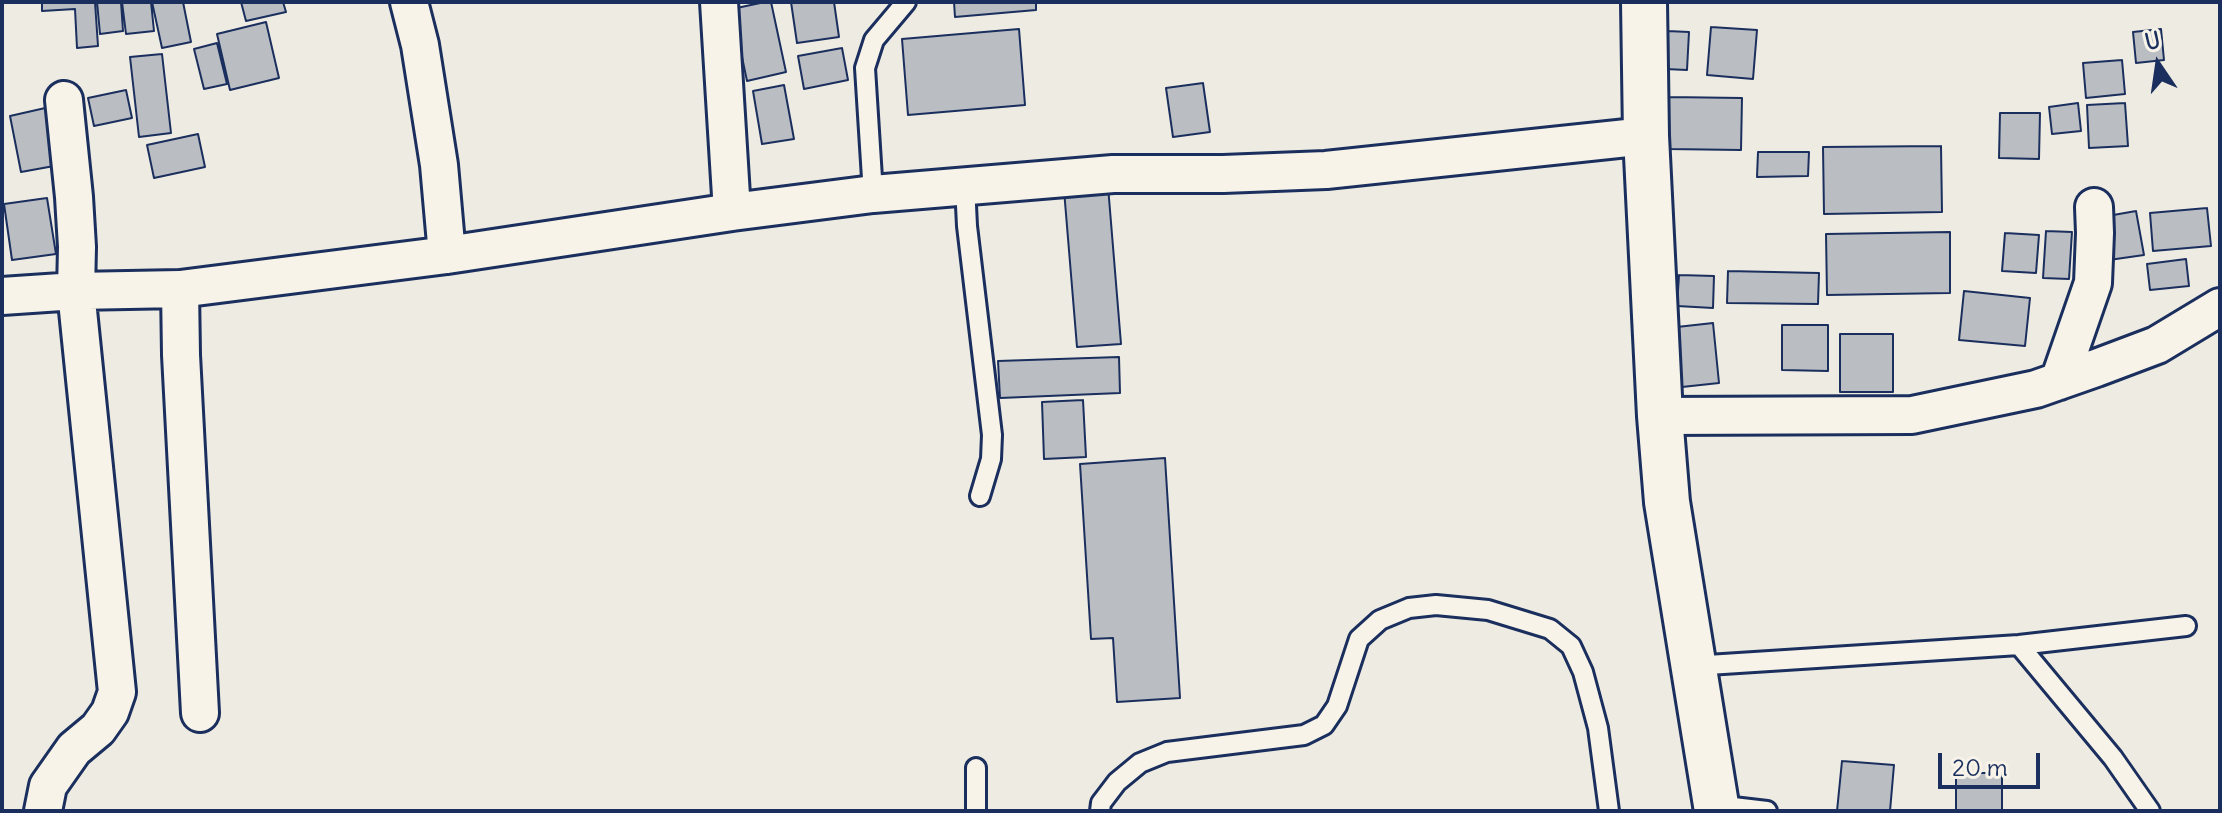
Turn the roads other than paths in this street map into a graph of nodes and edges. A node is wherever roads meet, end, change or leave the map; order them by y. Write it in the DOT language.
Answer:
graph roads {
  1 [pos="409,2"];
  2 [pos="719,2"];
  3 [pos="906,2"];
  4 [pos="1644,2"];
  5 [pos="64,100"];
  6 [pos="1646,136"];
  7 [pos="965,185"];
  8 [pos="873,194"];
  9 [pos="2094,207"];
  10 [pos="732,212"];
  11 [pos="447,255"];
  12 [pos="180,289"];
  13 [pos="76,291"];
  14 [pos="2,296"];
  15 [pos="2220,307"];
  16 [pos="2059,381"];
  17 [pos="1660,416"];
  18 [pos="980,496"];
  19 [pos="2186,626"];
  20 [pos="2019,645"];
  21 [pos="1692,666"];
  22 [pos="200,713"];
  23 [pos="976,768"];
  24 [pos="1717,808"];
  25 [pos="43,811"];
  26 [pos="976,811"];
  27 [pos="1100,811"];
  28 [pos="1609,811"];
  29 [pos="1767,811"];
  30 [pos="2150,811"];
  1 -- 11 [label="street"];
  2 -- 10 [label="street"];
  3 -- 8 [label="lane"];
  4 -- 6 [label="street"];
  5 -- 13 [label="street"];
  6 -- 7 [label="street"];
  6 -- 17 [label="street"];
  7 -- 8 [label="street"];
  7 -- 18 [label="lane"];
  8 -- 10 [label="street"];
  9 -- 16 [label="street"];
  10 -- 11 [label="street"];
  11 -- 12 [label="street"];
  12 -- 13 [label="street"];
  12 -- 22 [label="street"];
  13 -- 14 [label="street"];
  13 -- 25 [label="street"];
  15 -- 16 [label="street"];
  16 -- 17 [label="street"];
  17 -- 21 [label="street"];
  19 -- 20 [label="lane"];
  20 -- 21 [label="lane"];
  20 -- 30 [label="lane"];
  21 -- 24 [label="street"];
  23 -- 26 [label="lane"];
  24 -- 29 [label="lane"];
  27 -- 28 [label="lane"];
}
